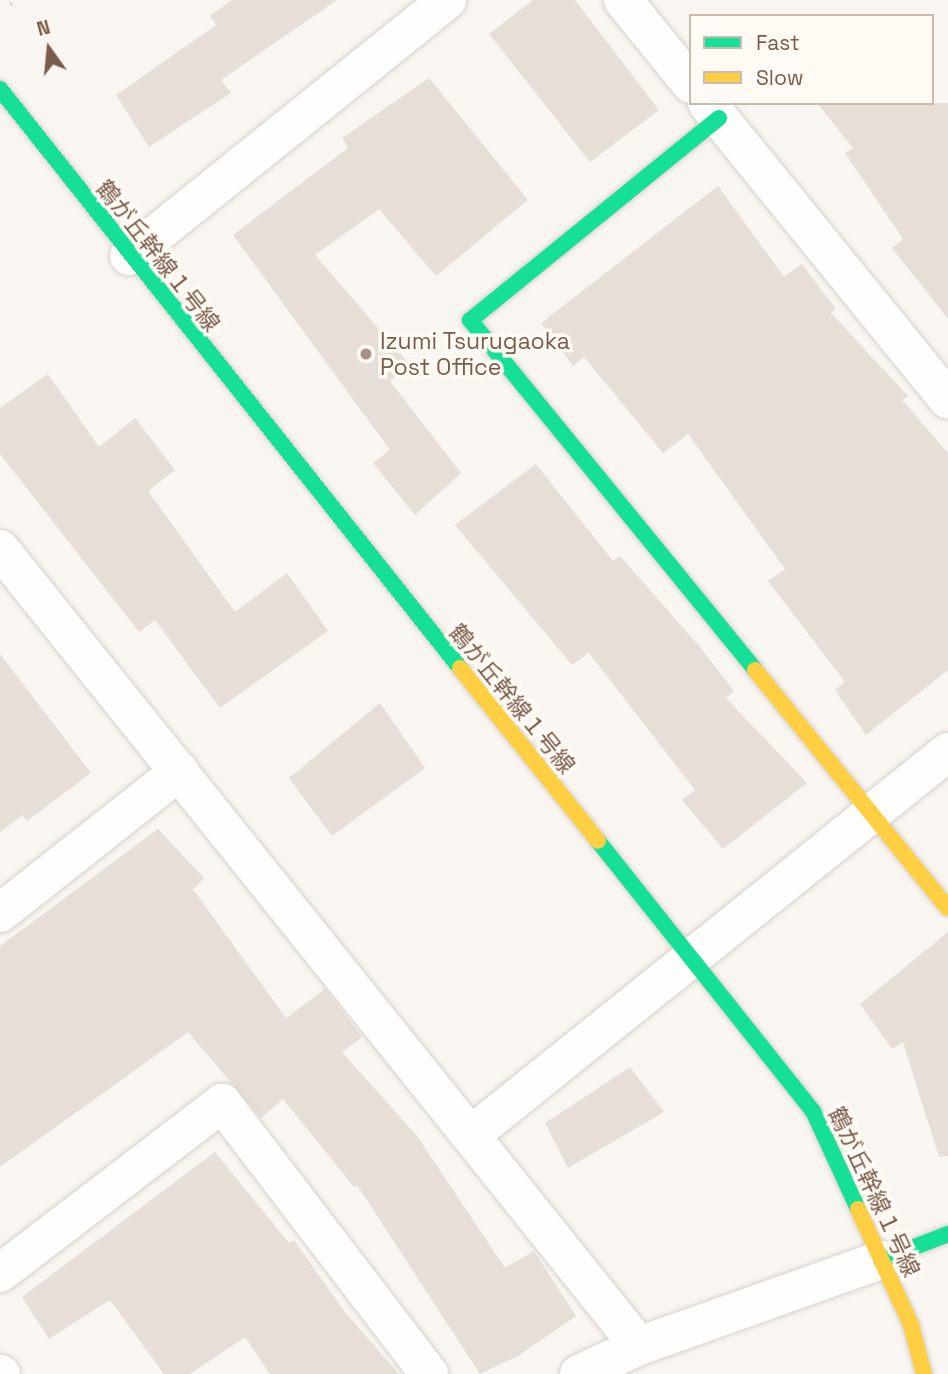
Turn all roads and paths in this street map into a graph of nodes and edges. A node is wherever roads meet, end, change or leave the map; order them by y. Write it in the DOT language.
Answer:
graph roads {
  1 [pos="16,0"];
  2 [pos="447,0"];
  3 [pos="623,0"];
  4 [pos="10,4"];
  5 [pos="689,82"];
  6 [pos="0,89"];
  7 [pos="713,111"];
  8 [pos="129,256"];
  9 [pos="948,400"];
  10 [pos="0,550"];
  11 [pos="948,752"];
  12 [pos="180,771"];
  13 [pos="873,813"];
  14 [pos="948,908"];
  15 [pos="0,914"];
  16 [pos="693,960"];
  17 [pos="471,1135"];
  18 [pos="948,1234"];
  19 [pos="881,1260"];
  20 [pos="0,1272"];
  21 [pos="639,1346"];
  22 [pos="429,1374"];
  23 [pos="579,1374"];
  24 [pos="924,1374"];
  1 -- 4 [label="path"];
  2 -- 8 [label="street"];
  3 -- 5 [label="street"];
  6 -- 8 [label="street, 鶴が丘幹線１号線"];
  7 -- 9 [label="street"];
  7 -- 13 [label="street"];
  8 -- 16 [label="street, 鶴が丘幹線１号線"];
  10 -- 12 [label="street"];
  11 -- 13 [label="street"];
  12 -- 15 [label="street"];
  12 -- 17 [label="street"];
  13 -- 14 [label="street"];
  13 -- 16 [label="street"];
  16 -- 17 [label="street"];
  16 -- 19 [label="street, 鶴が丘幹線１号線"];
  17 -- 21 [label="street"];
  18 -- 19 [label="street"];
  19 -- 21 [label="street"];
  19 -- 24 [label="street, 鶴が丘幹線１号線"];
  20 -- 22 [label="street"];
  21 -- 23 [label="street"];
}
